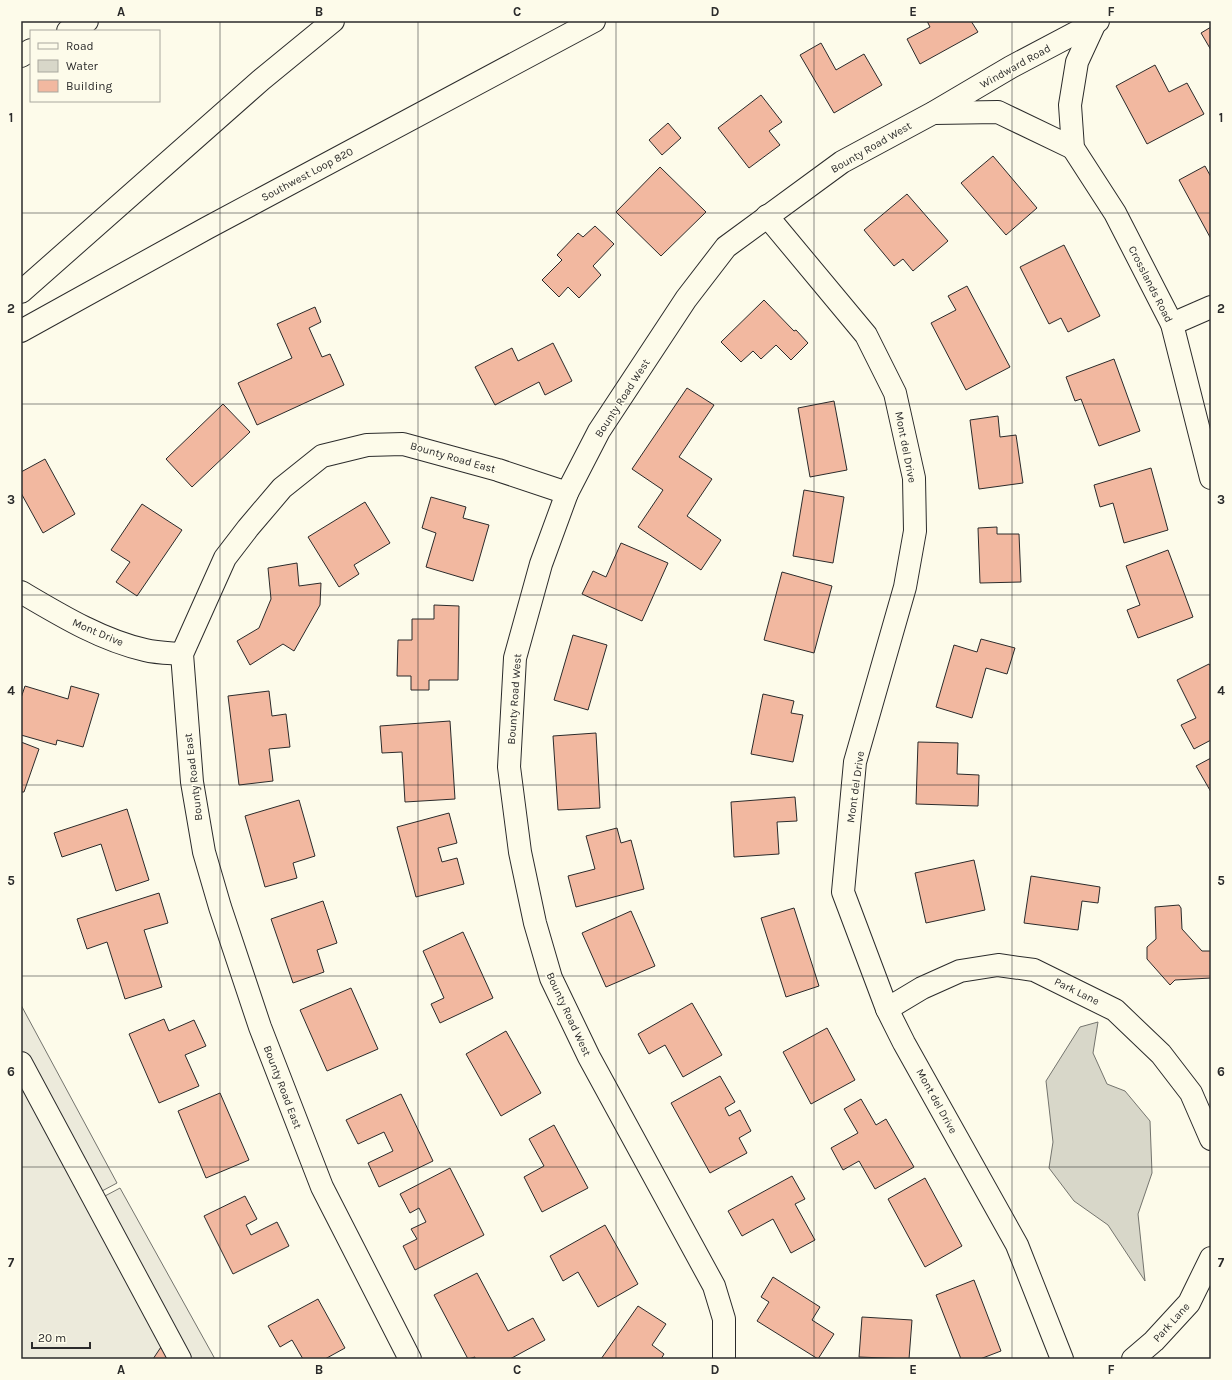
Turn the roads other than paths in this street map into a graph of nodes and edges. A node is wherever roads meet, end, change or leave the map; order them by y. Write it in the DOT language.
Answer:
graph roads {
  1 [pos="87,21"];
  2 [pos="333,21"];
  3 [pos="594,21"];
  4 [pos="1097,22"];
  5 [pos="70,30"];
  6 [pos="30,51"];
  7 [pos="21,56"];
  8 [pos="933,113"];
  9 [pos="1073,148"];
  10 [pos="767,216"];
  11 [pos="21,292"];
  12 [pos="1211,307"];
  13 [pos="1172,324"];
  14 [pos="21,331"];
  15 [pos="1211,478"];
  16 [pos="568,493"];
  17 [pos="21,592"];
  18 [pos="182,654"];
  19 [pos="887,1009"];
  20 [pos="21,1063"];
  21 [pos="1211,1139"];
  22 [pos="1211,1258"];
  23 [pos="180,1359"];
  24 [pos="410,1359"];
  25 [pos="724,1359"];
  26 [pos="1062,1359"];
  27 [pos="1133,1359"];
  1 -- 5 [label="main road"];
  2 -- 11 [label="main road"];
  3 -- 14 [label="main road, Southwest Loop 820"];
  4 -- 8 [label="main road, Windward Road"];
  4 -- 9 [label="main road, Crosslands Road"];
  6 -- 7 [label="main road"];
  8 -- 9 [label="main road"];
  8 -- 10 [label="main road, Bounty Road West"];
  9 -- 13 [label="main road, Crosslands Road"];
  10 -- 16 [label="main road, Bounty Road West"];
  10 -- 19 [label="main road, Mont del Drive"];
  12 -- 13 [label="main road"];
  13 -- 15 [label="main road, Crosslands Road"];
  16 -- 18 [label="main road, Bounty Road East"];
  16 -- 25 [label="main road, Bounty Road West"];
  17 -- 18 [label="main road, Mont Drive"];
  18 -- 24 [label="main road, Bounty Road East"];
  19 -- 21 [label="main road, Park Lane"];
  19 -- 26 [label="main road, Mont del Drive"];
  20 -- 23 [label="main road"];
  22 -- 27 [label="main road, Park Lane"];
}
